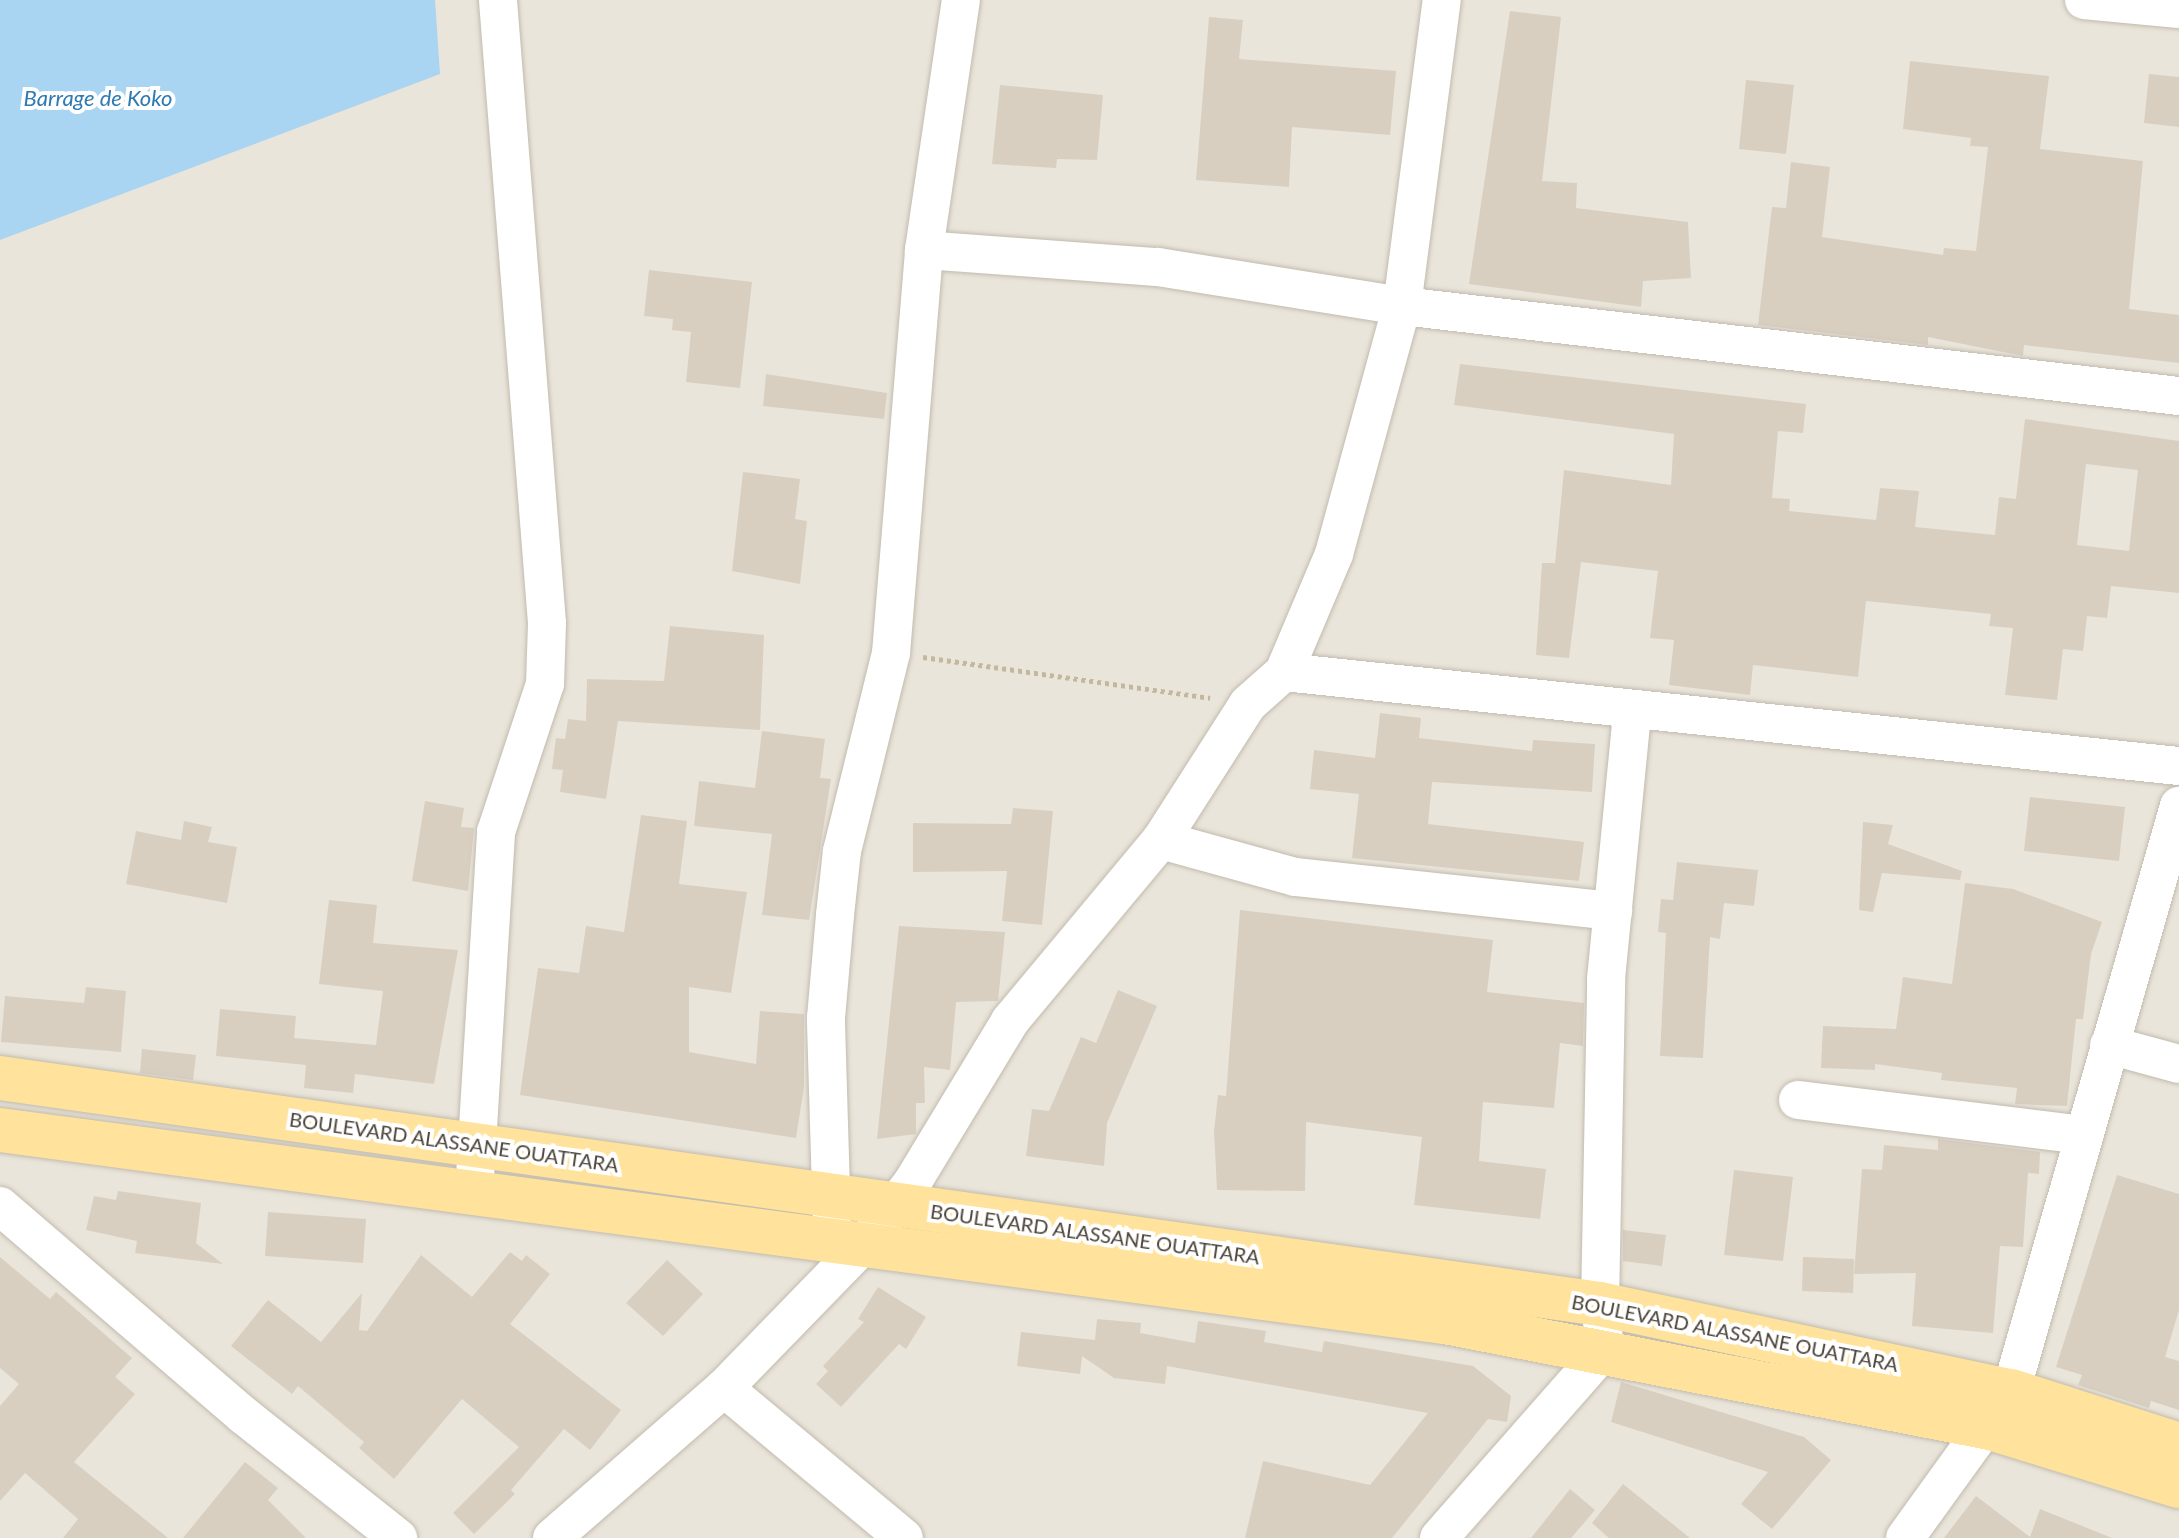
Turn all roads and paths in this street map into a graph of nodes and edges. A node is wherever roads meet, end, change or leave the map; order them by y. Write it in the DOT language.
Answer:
graph roads {
  1 [pos="498,0"];
  2 [pos="961,0"];
  3 [pos="1442,0"];
  4 [pos="2084,0"];
  5 [pos="2179,9"];
  6 [pos="924,250"];
  7 [pos="1402,306"];
  8 [pos="2179,396"];
  9 [pos="891,653"];
  10 [pos="1284,672"];
  11 [pos="1248,704"];
  12 [pos="1632,713"];
  13 [pos="2179,766"];
  14 [pos="2179,806"];
  15 [pos="1161,840"];
  16 [pos="1613,911"];
  17 [pos="2109,1045"];
  18 [pos="2179,1064"];
  19 [pos="0,1078"];
  20 [pos="1798,1100"];
  21 [pos="0,1130"];
  22 [pos="2084,1135"];
  23 [pos="477,1144"];
  24 [pos="474,1193"];
  25 [pos="0,1206"];
  26 [pos="892,1206"];
  27 [pos="839,1240"];
  28 [pos="1600,1304"];
  29 [pos="1605,1349"];
  30 [pos="724,1388"];
  31 [pos="2011,1391"];
  32 [pos="1990,1428"];
  33 [pos="2179,1445"];
  34 [pos="2179,1486"];
  35 [pos="398,1538"];
  36 [pos="552,1538"];
  37 [pos="904,1538"];
  38 [pos="1439,1538"];
  39 [pos="1905,1538"];
  1 -- 23 [label="street"];
  2 -- 6 [label="street"];
  3 -- 7 [label="street"];
  4 -- 5 [label="street"];
  6 -- 7 [label="street"];
  6 -- 9 [label="street"];
  7 -- 8 [label="street"];
  7 -- 10 [label="street"];
  9 -- 11 [label="path"];
  9 -- 27 [label="street"];
  10 -- 11 [label="street"];
  10 -- 12 [label="street"];
  11 -- 15 [label="street"];
  12 -- 13 [label="street"];
  12 -- 16 [label="street"];
  14 -- 17 [label="street"];
  15 -- 16 [label="street"];
  15 -- 26 [label="street"];
  16 -- 28 [label="street"];
  17 -- 18 [label="street"];
  17 -- 22 [label="street"];
  19 -- 23 [label="main road, BOULEVARD ALASSANE OUATTARA"];
  20 -- 22 [label="street"];
  21 -- 24 [label="main road, BOULEVARD ALASSANE OUATTARA"];
  22 -- 31 [label="street"];
  23 -- 24 [label="street"];
  23 -- 27 [label="main road, BOULEVARD ALASSANE OUATTARA"];
  24 -- 27 [label="main road, BOULEVARD ALASSANE OUATTARA"];
  25 -- 35 [label="street"];
  26 -- 27 [label="main road, BOULEVARD ALASSANE OUATTARA"];
  26 -- 28 [label="main road, BOULEVARD ALASSANE OUATTARA"];
  27 -- 29 [label="main road, BOULEVARD ALASSANE OUATTARA"];
  27 -- 30 [label="street"];
  28 -- 29 [label="street"];
  28 -- 31 [label="main road, BOULEVARD ALASSANE OUATTARA"];
  29 -- 32 [label="main road, BOULEVARD ALASSANE OUATTARA"];
  29 -- 38 [label="street"];
  30 -- 36 [label="street"];
  30 -- 37 [label="street"];
  31 -- 32 [label="street"];
  31 -- 33 [label="main road, BOULEVARD ALASSANE OUATTARA"];
  32 -- 34 [label="main road, BOULEVARD ALASSANE OUATTARA"];
  32 -- 39 [label="street"];
}
